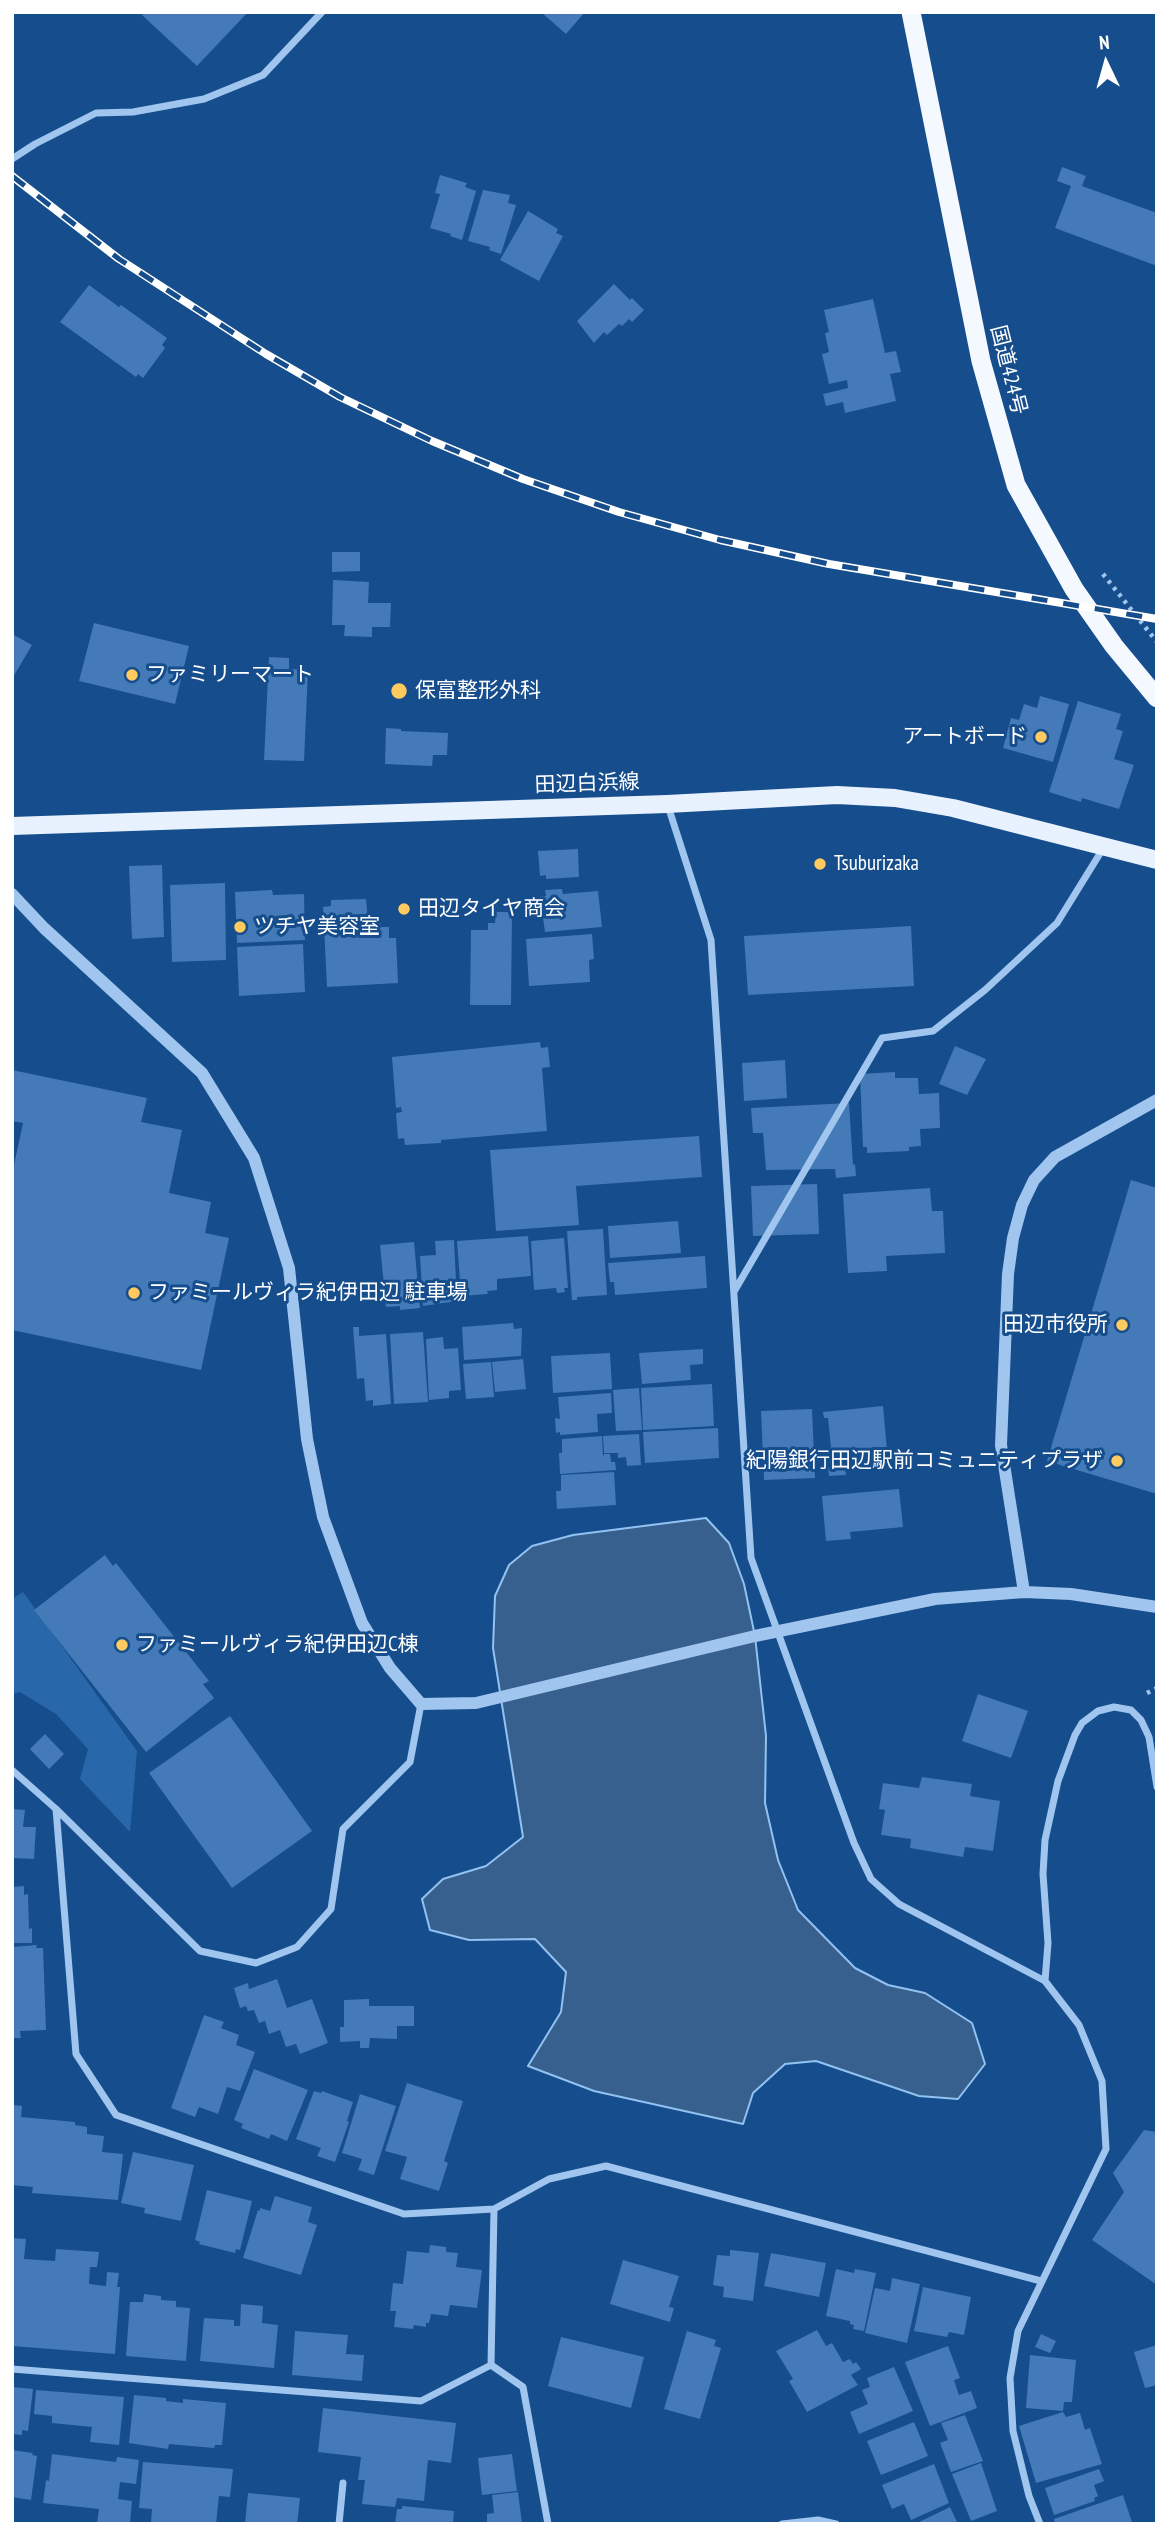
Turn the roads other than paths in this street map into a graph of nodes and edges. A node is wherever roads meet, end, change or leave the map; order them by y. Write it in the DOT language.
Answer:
graph roads {
  1 [pos="322,12"];
  2 [pos="911,12"];
  3 [pos="12,159"];
  4 [pos="1157,698"];
  5 [pos="667,804"];
  6 [pos="12,826"];
  7 [pos="1104,846"];
  8 [pos="1157,849"];
  9 [pos="1133,853"];
  10 [pos="1157,860"];
  11 [pos="12,894"];
  12 [pos="1157,1100"];
  13 [pos="734,1291"];
  14 [pos="1024,1592"];
  15 [pos="1157,1606"];
  16 [pos="421,1704"];
  17 [pos="12,1770"];
  18 [pos="1157,1787"];
  19 [pos="55,1810"];
  20 [pos="1045,1981"];
  21 [pos="494,2209"];
  22 [pos="1041,2281"];
  23 [pos="491,2365"];
  24 [pos="12,2369"];
  25 [pos="343,2483"];
  26 [pos="339,2524"];
  27 [pos="548,2524"];
  28 [pos="782,2524"];
  29 [pos="836,2524"];
  30 [pos="1040,2524"];
  1 -- 3 [label="street"];
  2 -- 4 [label="highway, 国道424号"];
  5 -- 6 [label="main road, 田辺白浜線"];
  5 -- 7 [label="main road, 田辺白浜線"];
  5 -- 13 [label="street"];
  7 -- 9 [label="main road, 田辺白浜線"];
  7 -- 13 [label="street"];
  8 -- 9 [label="street"];
  9 -- 10 [label="main road, 田辺白浜線"];
  11 -- 16 [label="street"];
  12 -- 14 [label="street"];
  13 -- 20 [label="street"];
  14 -- 15 [label="street"];
  14 -- 16 [label="street"];
  16 -- 19 [label="street"];
  17 -- 19 [label="street"];
  18 -- 20 [label="street"];
  19 -- 21 [label="street"];
  20 -- 22 [label="street"];
  21 -- 22 [label="street"];
  21 -- 23 [label="street"];
  22 -- 30 [label="street"];
  23 -- 24 [label="street"];
  23 -- 27 [label="street"];
  25 -- 26 [label="street"];
  28 -- 29 [label="street"];
}
